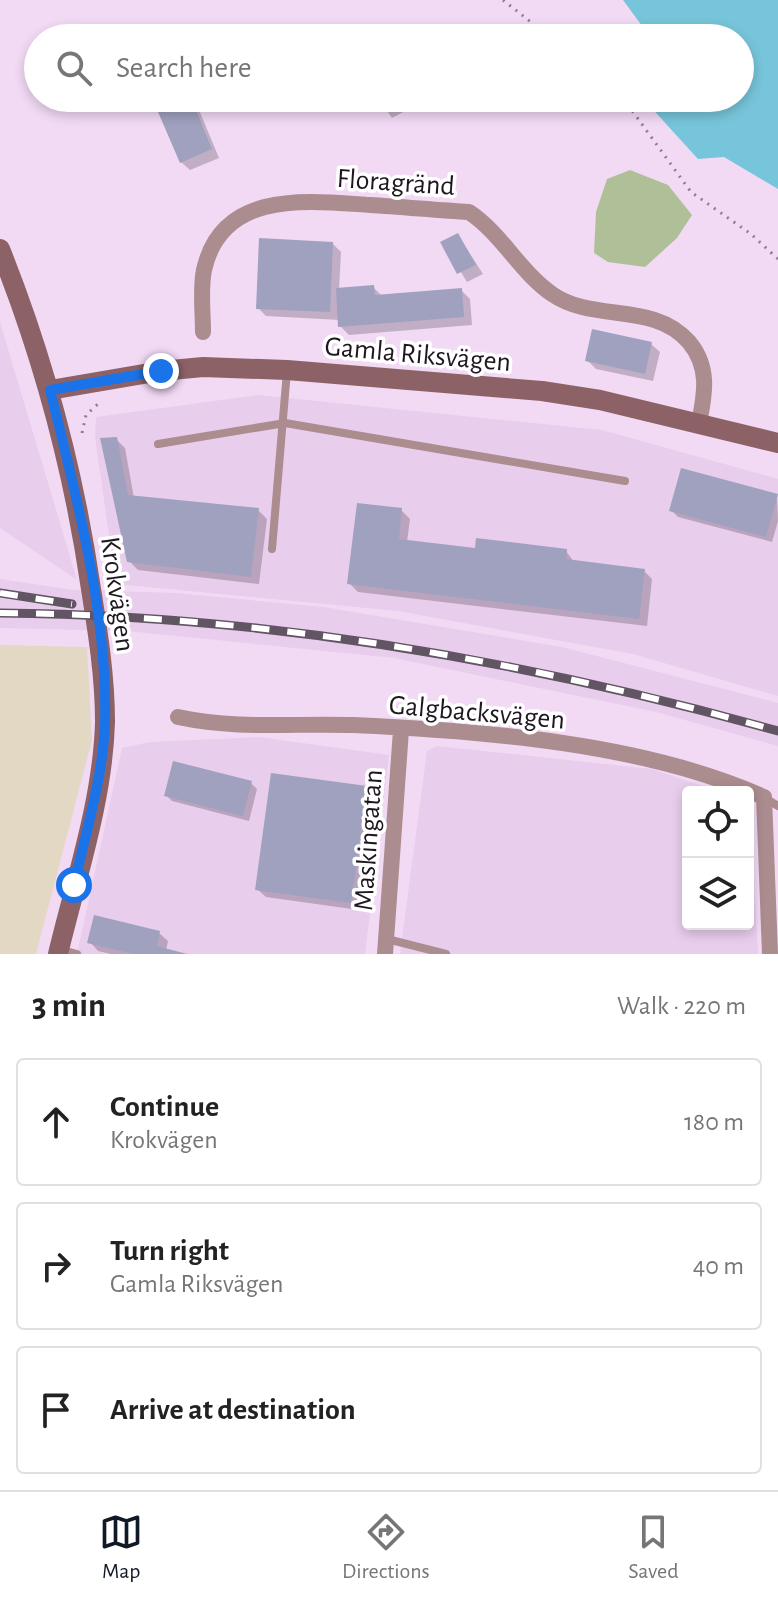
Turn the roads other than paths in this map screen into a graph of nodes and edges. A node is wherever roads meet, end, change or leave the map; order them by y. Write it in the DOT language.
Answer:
graph roads {
  1 [pos="0,249"];
  2 [pos="203,332"];
  3 [pos="287,370"];
  4 [pos="50,390"];
  5 [pos="285,423"];
  6 [pos="699,423"];
  7 [pos="778,443"];
  8 [pos="158,444"];
  9 [pos="625,481"];
  10 [pos="272,549"];
  11 [pos="178,717"];
  12 [pos="401,730"];
  13 [pos="771,802"];
  14 [pos="386,946"];
  15 [pos="65,952"];
  16 [pos="446,954"];
  17 [pos="770,954"];
  1 -- 4 [label="street, Krokvägen"];
  2 -- 6 [label="street, Floragränd"];
  3 -- 4 [label="street, Gamla Riksvägen"];
  3 -- 5 [label="lane"];
  3 -- 6 [label="street, Gamla Riksvägen"];
  4 -- 15 [label="street, Krokvägen"];
  5 -- 8 [label="lane"];
  5 -- 9 [label="lane"];
  5 -- 10 [label="lane"];
  6 -- 7 [label="street, Gamla Riksvägen"];
  11 -- 12 [label="street, Galgbacksvägen"];
  12 -- 13 [label="street, Galgbacksvägen"];
  12 -- 14 [label="street, Maskingatan"];
  13 -- 17 [label="street"];
  14 -- 16 [label="lane"];
}
